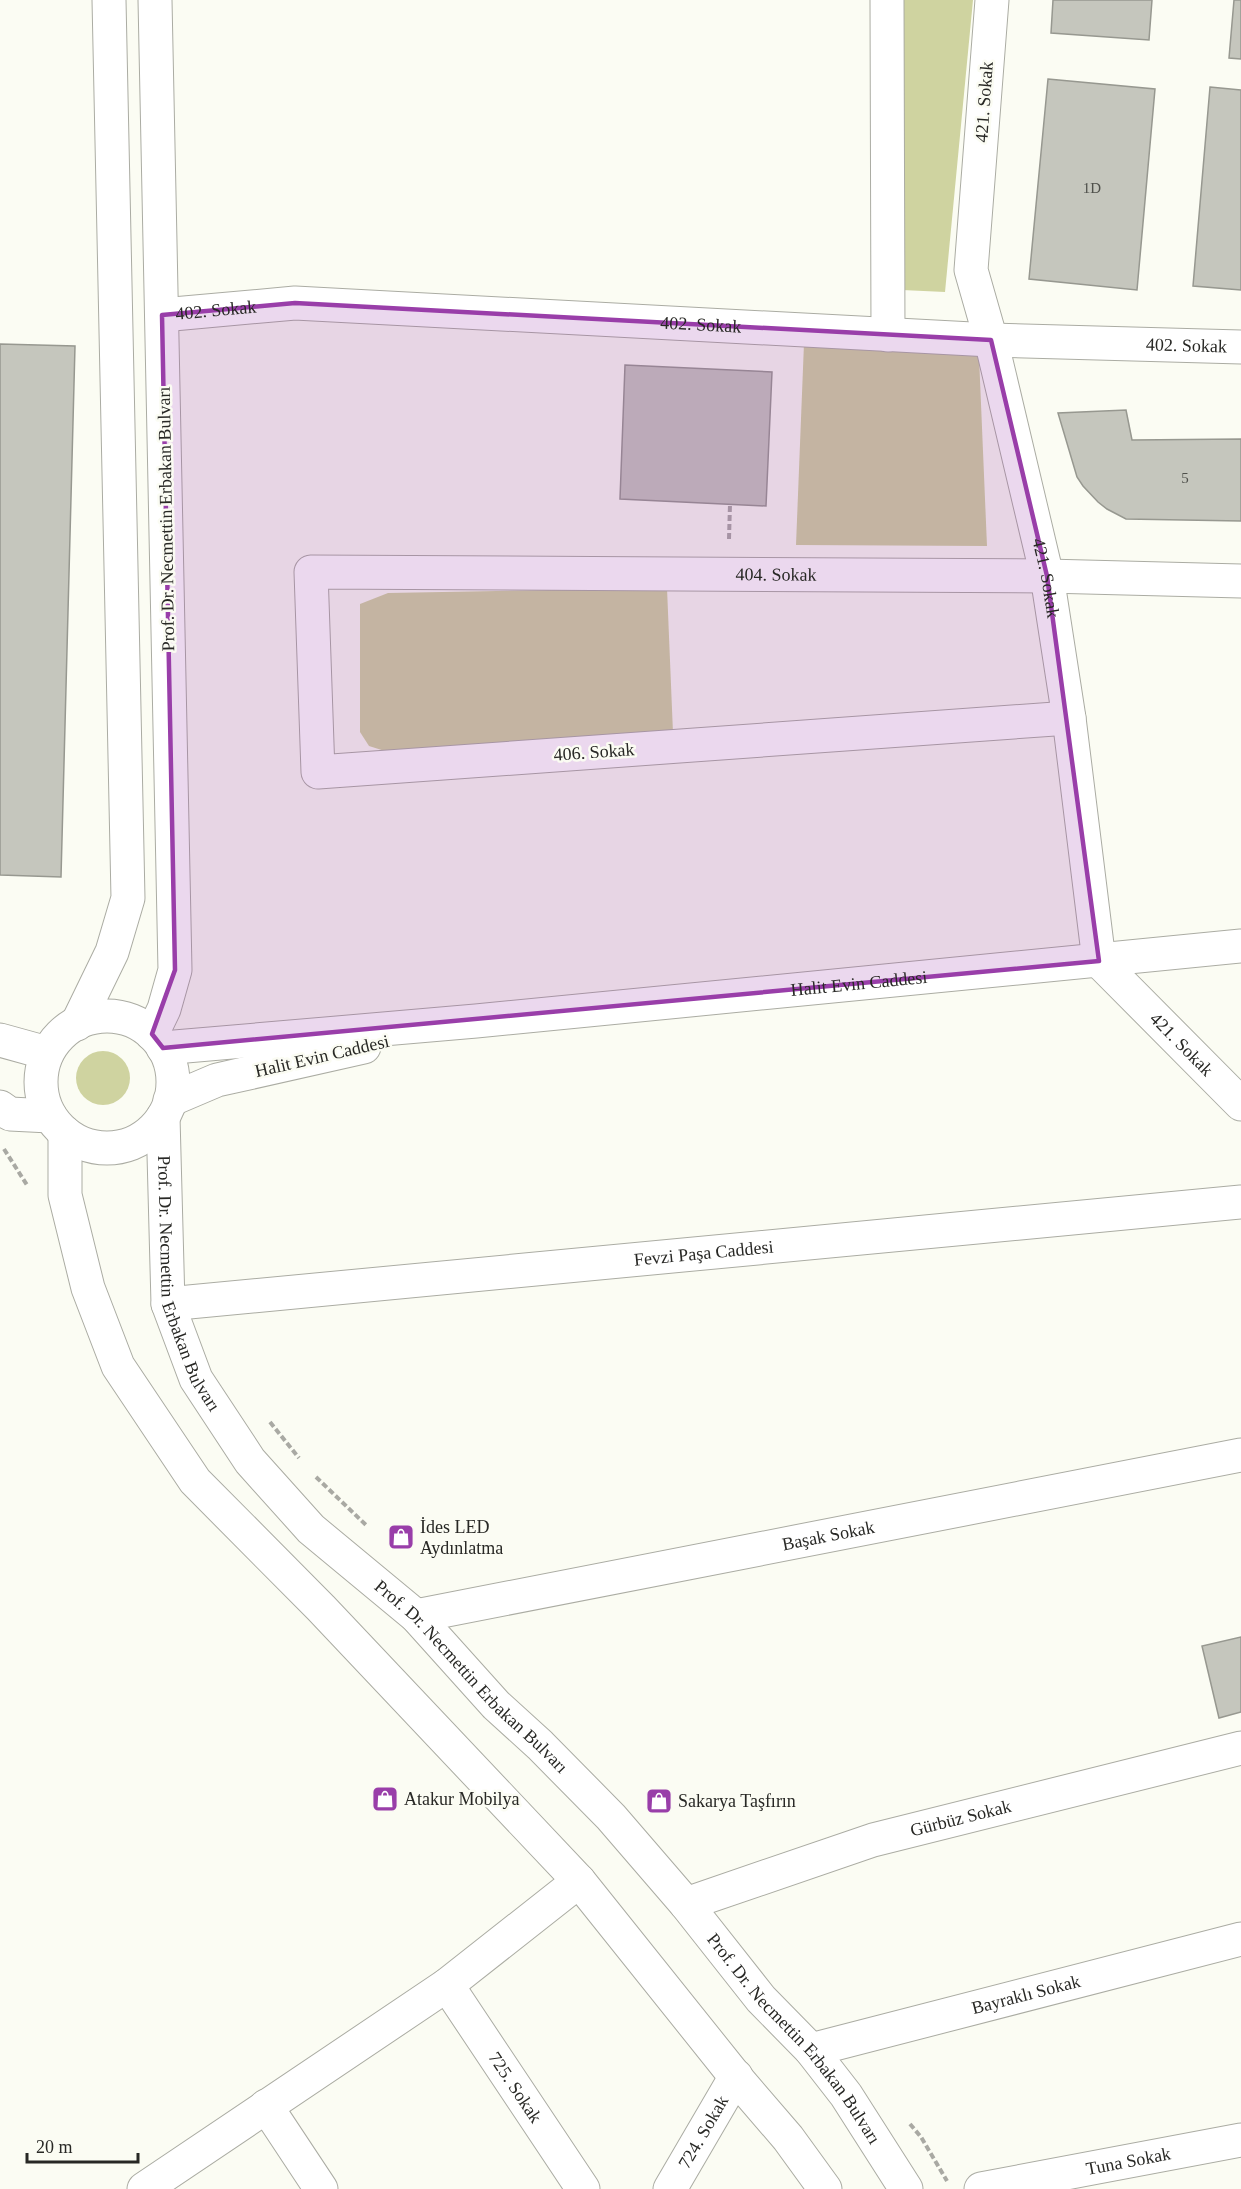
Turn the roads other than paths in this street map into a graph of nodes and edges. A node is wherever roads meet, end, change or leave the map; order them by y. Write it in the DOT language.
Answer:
graph roads {
  1 [pos="109,0"];
  2 [pos="155,0"];
  3 [pos="887,0"];
  4 [pos="992,0"];
  5 [pos="162,315"];
  6 [pos="888,334"];
  7 [pos="991,340"];
  8 [pos="1241,347"];
  9 [pos="311,572"];
  10 [pos="1047,576"];
  11 [pos="1241,581"];
  12 [pos="1070,718"];
  13 [pos="1241,946"];
  14 [pos="1099,961"];
  15 [pos="476,1020"];
  16 [pos="77,1023"];
  17 [pos="0,1040"];
  18 [pos="158,1041"];
  19 [pos="48,1053"];
  20 [pos="1241,1104"];
  21 [pos="0,1107"];
  22 [pos="167,1108"];
  23 [pos="57,1124"];
  24 [pos="1241,1202"];
  25 [pos="168,1304"];
  26 [pos="1241,1455"];
  27 [pos="416,1616"];
  28 [pos="1241,1748"];
  29 [pos="579,1881"];
  30 [pos="686,1904"];
  31 [pos="1241,1939"];
  32 [pos="447,1985"];
  33 [pos="811,2050"];
  34 [pos="736,2076"];
  35 [pos="266,2106"];
  36 [pos="1241,2140"];
  37 [pos="144,2189"];
  38 [pos="321,2189"];
  39 [pos="583,2189"];
  40 [pos="670,2189"];
  41 [pos="825,2189"];
  42 [pos="906,2189"];
  43 [pos="981,2189"];
  1 -- 16 [label="street"];
  2 -- 5 [label="street, Prof. Dr. Necmettin Erbakan Bulvarı"];
  3 -- 6 [label="street"];
  4 -- 7 [label="street, 421. Sokak"];
  5 -- 6 [label="street, 402. Sokak"];
  5 -- 18 [label="street, Prof. Dr. Necmettin Erbakan Bulvarı"];
  6 -- 7 [label="street, 402. Sokak"];
  7 -- 8 [label="street, 402. Sokak"];
  7 -- 10 [label="street, 421. Sokak"];
  9 -- 10 [label="street, 404. Sokak"];
  9 -- 12 [label="street, 406. Sokak"];
  10 -- 11 [label="street, 404. Sokak"];
  10 -- 12 [label="street, 421. Sokak"];
  12 -- 14 [label="street, 421. Sokak"];
  13 -- 14 [label="street, Halit Evin Caddesi"];
  14 -- 15 [label="street, Halit Evin Caddesi"];
  14 -- 20 [label="street, 421. Sokak"];
  15 -- 18 [label="street, Halit Evin Caddesi"];
  15 -- 22 [label="street, Halit Evin Caddesi"];
  16 -- 18 [label="street"];
  16 -- 19 [label="street"];
  17 -- 19 [label="street"];
  18 -- 22 [label="street"];
  19 -- 23 [label="street"];
  21 -- 23 [label="street"];
  22 -- 23 [label="street"];
  22 -- 25 [label="street, Prof. Dr. Necmettin Erbakan Bulvarı"];
  23 -- 29 [label="street"];
  24 -- 25 [label="street, Fevzi Paşa Caddesi"];
  25 -- 27 [label="street, Prof. Dr. Necmettin Erbakan Bulvarı"];
  26 -- 27 [label="street, Başak Sokak"];
  27 -- 30 [label="street, Prof. Dr. Necmettin Erbakan Bulvarı"];
  28 -- 30 [label="street, Gürbüz Sokak"];
  29 -- 32 [label="street"];
  29 -- 34 [label="street"];
  30 -- 33 [label="street, Prof. Dr. Necmettin Erbakan Bulvarı"];
  31 -- 33 [label="street, Bayraklı Sokak"];
  32 -- 35 [label="street"];
  32 -- 39 [label="street, 725. Sokak"];
  33 -- 42 [label="street, Prof. Dr. Necmettin Erbakan Bulvarı"];
  34 -- 40 [label="street, 724. Sokak"];
  34 -- 41 [label="street"];
  35 -- 37 [label="street"];
  35 -- 38 [label="street"];
  36 -- 43 [label="street, Tuna Sokak"];
}
